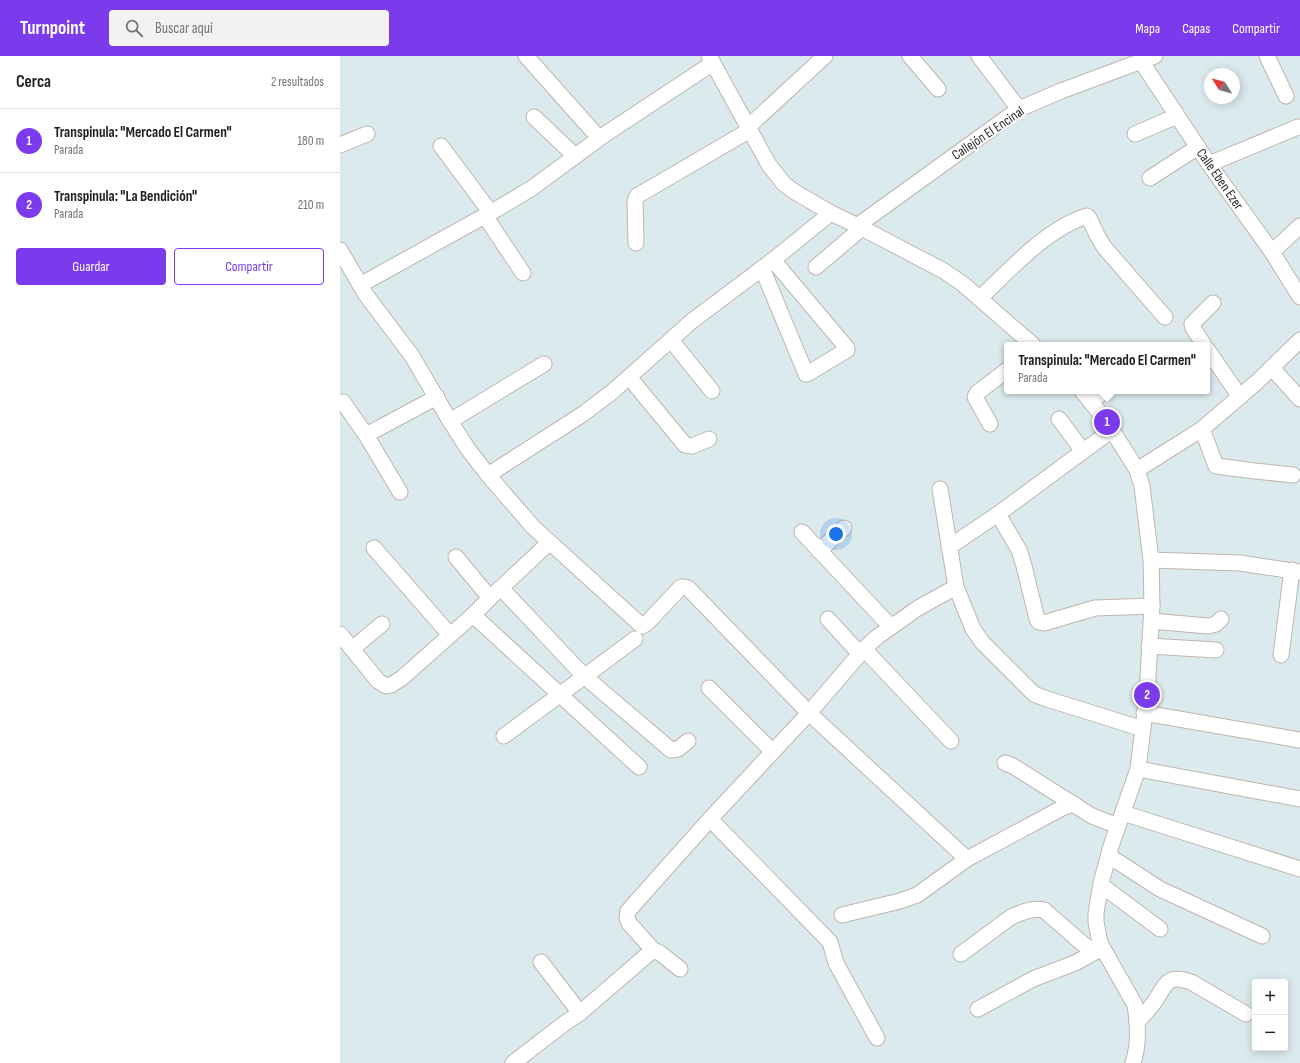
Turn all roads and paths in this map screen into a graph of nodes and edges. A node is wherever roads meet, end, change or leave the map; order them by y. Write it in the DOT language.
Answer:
graph roads {
  1 [pos="526,56"];
  2 [pos="825,56"];
  3 [pos="910,56"];
  4 [pos="979,56"];
  5 [pos="1155,56"];
  6 [pos="1267,56"];
  7 [pos="711,59"];
  8 [pos="1141,61"];
  9 [pos="938,89"];
  10 [pos="1286,96"];
  11 [pos="1019,109"];
  12 [pos="1177,116"];
  13 [pos="534,117"];
  14 [pos="1298,127"];
  15 [pos="749,128"];
  16 [pos="367,134"];
  17 [pos="1135,134"];
  18 [pos="599,138"];
  19 [pos="340,145"];
  20 [pos="441,146"];
  21 [pos="1198,147"];
  22 [pos="575,156"];
  23 [pos="1209,164"];
  24 [pos="1150,178"];
  25 [pos="831,213"];
  26 [pos="488,214"];
  27 [pos="1300,226"];
  28 [pos="860,227"];
  29 [pos="636,243"];
  30 [pos="340,250"];
  31 [pos="1272,252"];
  32 [pos="767,264"];
  33 [pos="816,267"];
  34 [pos="523,273"];
  35 [pos="360,285"];
  36 [pos="1300,297"];
  37 [pos="980,298"];
  38 [pos="1213,303"];
  39 [pos="1165,316"];
  40 [pos="671,340"];
  41 [pos="1300,340"];
  42 [pos="1030,342"];
  43 [pos="1202,342"];
  44 [pos="1210,353"];
  45 [pos="544,364"];
  46 [pos="1272,368"];
  47 [pos="1004,372"];
  48 [pos="629,377"];
  49 [pos="712,391"];
  50 [pos="437,397"];
  51 [pos="1086,397"];
  52 [pos="1240,397"];
  53 [pos="1300,399"];
  54 [pos="343,402"];
  55 [pos="1059,419"];
  56 [pos="450,421"];
  57 [pos="990,424"];
  58 [pos="1202,429"];
  59 [pos="1112,430"];
  60 [pos="366,435"];
  61 [pos="709,439"];
  62 [pos="1083,451"];
  63 [pos="1137,470"];
  64 [pos="1293,474"];
  65 [pos="488,475"];
  66 [pos="940,488"];
  67 [pos="400,492"];
  68 [pos="998,514"];
  69 [pos="844,528"];
  70 [pos="802,532"];
  71 [pos="549,543"];
  72 [pos="949,547"];
  73 [pos="374,548"];
  74 [pos="819,551"];
  75 [pos="456,557"];
  76 [pos="1151,560"];
  77 [pos="1296,571"];
  78 [pos="956,588"];
  79 [pos="496,593"];
  80 [pos="1152,606"];
  81 [pos="474,615"];
  82 [pos="828,619"];
  83 [pos="1221,619"];
  84 [pos="1151,621"];
  85 [pos="382,624"];
  86 [pos="891,627"];
  87 [pos="340,634"];
  88 [pos="450,635"];
  89 [pos="635,639"];
  90 [pos="1149,646"];
  91 [pos="352,649"];
  92 [pos="1216,650"];
  93 [pos="862,652"];
  94 [pos="1281,655"];
  95 [pos="584,676"];
  96 [pos="709,688"];
  97 [pos="559,694"];
  98 [pos="809,713"];
  99 [pos="1144,713"];
  100 [pos="1143,729"];
  101 [pos="504,736"];
  102 [pos="1300,740"];
  103 [pos="688,741"];
  104 [pos="951,741"];
  105 [pos="773,752"];
  106 [pos="1005,763"];
  107 [pos="639,767"];
  108 [pos="1138,769"];
  109 [pos="1300,799"];
  110 [pos="1074,804"];
  111 [pos="710,819"];
  112 [pos="1120,820"];
  113 [pos="1109,856"];
  114 [pos="967,859"];
  115 [pos="1300,869"];
  116 [pos="1101,885"];
  117 [pos="842,915"];
  118 [pos="1160,929"];
  119 [pos="1262,936"];
  120 [pos="653,950"];
  121 [pos="1099,950"];
  122 [pos="961,954"];
  123 [pos="541,962"];
  124 [pos="680,969"];
  125 [pos="978,1009"];
  126 [pos="580,1013"];
  127 [pos="1246,1014"];
  128 [pos="1137,1022"];
  129 [pos="877,1038"];
  130 [pos="513,1063"];
  131 [pos="1133,1063"];
  1 -- 18 [label="street"];
  2 -- 15 [label="street"];
  3 -- 9 [label="street"];
  4 -- 11 [label="street"];
  5 -- 8 [label="street, Callejón El Encinal"];
  6 -- 10 [label="street"];
  7 -- 15 [label="street"];
  7 -- 18 [label="street"];
  8 -- 11 [label="street, Callejón El Encinal"];
  8 -- 12 [label="street, Calle Eben Ezer"];
  11 -- 28 [label="street, Callejón El Encinal"];
  12 -- 17 [label="street"];
  12 -- 21 [label="street, Calle Eben Ezer"];
  13 -- 22 [label="street"];
  14 -- 23 [label="street"];
  15 -- 25 [label="street"];
  15 -- 29 [label="street"];
  16 -- 19 [label="street"];
  18 -- 22 [label="street"];
  20 -- 26 [label="street"];
  21 -- 23 [label="street, Calle Eben Ezer"];
  21 -- 24 [label="street"];
  22 -- 26 [label="street"];
  23 -- 31 [label="street, Calle Eben Ezer"];
  25 -- 28 [label="street"];
  25 -- 32 [label="street"];
  26 -- 34 [label="street"];
  26 -- 35 [label="street"];
  27 -- 31 [label="street"];
  28 -- 33 [label="street, Callejón El Encinal"];
  28 -- 37 [label="street"];
  30 -- 35 [label="street"];
  31 -- 36 [label="street, Calle Eben Ezer"];
  32 -- 32 [label="street"];
  32 -- 40 [label="street"];
  35 -- 50 [label="street"];
  37 -- 39 [label="street"];
  37 -- 42 [label="street"];
  38 -- 43 [label="street"];
  40 -- 48 [label="street"];
  40 -- 49 [label="street"];
  41 -- 46 [label="street"];
  44 -- 52 [label="street"];
  45 -- 56 [label="street"];
  46 -- 52 [label="street"];
  46 -- 53 [label="street"];
  47 -- 57 [label="street"];
  48 -- 61 [label="street"];
  48 -- 65 [label="street"];
  50 -- 56 [label="street"];
  50 -- 60 [label="street"];
  51 -- 59 [label="street"];
  52 -- 58 [label="street"];
  54 -- 60 [label="street"];
  55 -- 62 [label="street"];
  56 -- 65 [label="street"];
  58 -- 63 [label="street"];
  58 -- 64 [label="street"];
  59 -- 62 [label="street"];
  59 -- 63 [label="street"];
  60 -- 67 [label="street"];
  62 -- 68 [label="street"];
  63 -- 76 [label="street"];
  65 -- 71 [label="street"];
  66 -- 72 [label="street"];
  68 -- 72 [label="street"];
  68 -- 80 [label="street"];
  69 -- 74 [label="street"];
  70 -- 74 [label="street"];
  71 -- 79 [label="street"];
  71 -- 98 [label="street"];
  72 -- 78 [label="street"];
  73 -- 88 [label="street"];
  74 -- 86 [label="street"];
  75 -- 79 [label="street"];
  76 -- 77 [label="street"];
  76 -- 80 [label="street"];
  77 -- 94 [label="street"];
  78 -- 86 [label="street"];
  78 -- 100 [label="street"];
  79 -- 81 [label="street"];
  79 -- 95 [label="street"];
  80 -- 84 [label="street"];
  81 -- 88 [label="street"];
  81 -- 97 [label="street"];
  82 -- 93 [label="street"];
  83 -- 84 [label="street"];
  84 -- 90 [label="street"];
  85 -- 91 [label="street"];
  86 -- 93 [label="street"];
  87 -- 91 [label="street"];
  88 -- 91 [label="street"];
  89 -- 95 [label="street"];
  90 -- 92 [label="street"];
  90 -- 99 [label="street"];
  93 -- 98 [label="street"];
  93 -- 104 [label="street"];
  95 -- 97 [label="street"];
  95 -- 103 [label="street"];
  96 -- 105 [label="street"];
  97 -- 101 [label="street"];
  97 -- 107 [label="street"];
  98 -- 105 [label="street"];
  98 -- 114 [label="street"];
  99 -- 100 [label="street"];
  99 -- 102 [label="street"];
  100 -- 108 [label="street"];
  105 -- 111 [label="street"];
  106 -- 110 [label="street"];
  108 -- 109 [label="street"];
  108 -- 112 [label="street"];
  110 -- 112 [label="street"];
  110 -- 114 [label="street"];
  111 -- 120 [label="street"];
  111 -- 129 [label="street"];
  112 -- 113 [label="street"];
  112 -- 115 [label="street"];
  113 -- 116 [label="street"];
  113 -- 119 [label="street"];
  114 -- 117 [label="street"];
  116 -- 118 [label="street"];
  116 -- 121 [label="street"];
  120 -- 124 [label="street"];
  120 -- 126 [label="street"];
  121 -- 122 [label="street"];
  121 -- 125 [label="street"];
  121 -- 128 [label="street"];
  123 -- 126 [label="street"];
  126 -- 130 [label="street"];
  127 -- 128 [label="street"];
  128 -- 131 [label="street"];
}
